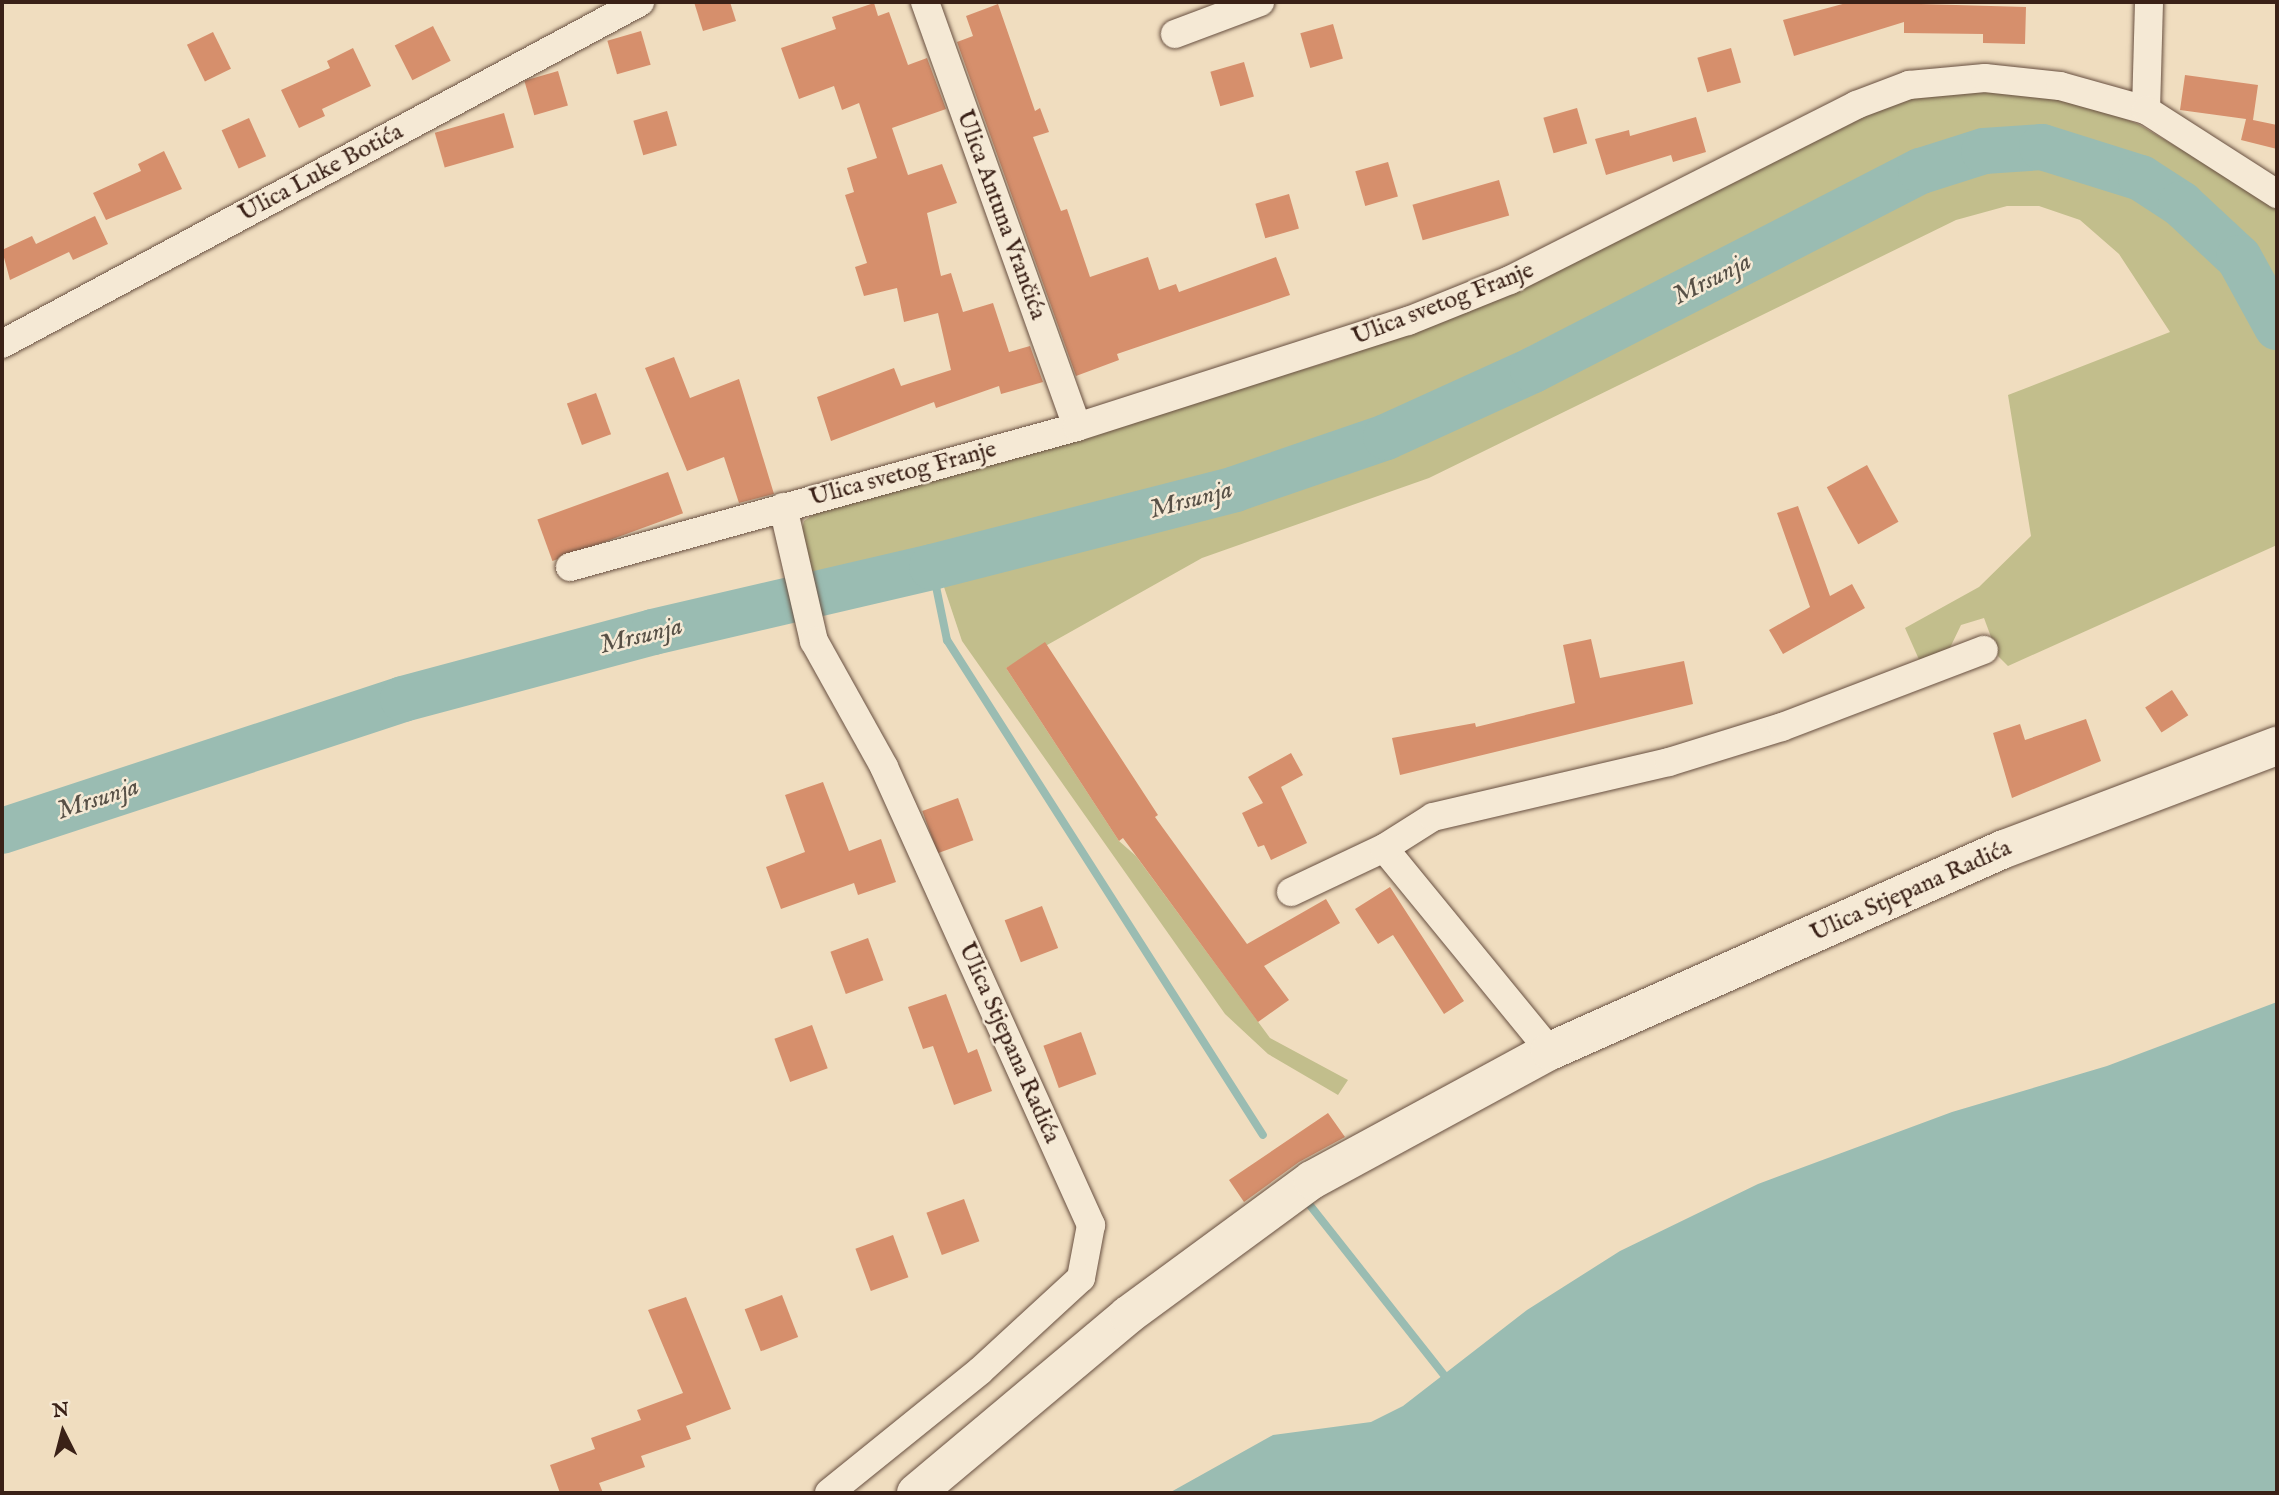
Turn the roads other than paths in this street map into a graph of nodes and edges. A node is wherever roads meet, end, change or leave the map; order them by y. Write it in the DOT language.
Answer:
graph roads {
  1 [pos="640,2"];
  2 [pos="925,2"];
  3 [pos="1260,2"];
  4 [pos="2149,2"];
  5 [pos="1175,34"];
  6 [pos="2146,110"];
  7 [pos="2277,194"];
  8 [pos="2,344"];
  9 [pos="1077,427"];
  10 [pos="783,507"];
  11 [pos="570,568"];
  12 [pos="1984,650"];
  13 [pos="2277,746"];
  14 [pos="1384,848"];
  15 [pos="1291,892"];
  16 [pos="1550,1051"];
  17 [pos="829,1493"];
  18 [pos="916,1493"];
  1 -- 8 [label="street, Ulica Luke Botića"];
  2 -- 9 [label="street, Ulica Antuna Vrančića"];
  3 -- 5 [label="street"];
  4 -- 6 [label="street"];
  6 -- 7 [label="street, Ulica svetog Franje"];
  6 -- 9 [label="street, Ulica svetog Franje"];
  9 -- 10 [label="street, Ulica svetog Franje"];
  10 -- 11 [label="street, Ulica svetog Franje"];
  10 -- 17 [label="street, Ulica Stjepana Radića"];
  12 -- 14 [label="street"];
  13 -- 16 [label="main road, Ulica Stjepana Radića"];
  14 -- 15 [label="street"];
  14 -- 16 [label="street"];
  16 -- 18 [label="main road, Ulica Stjepana Radića"];
}
